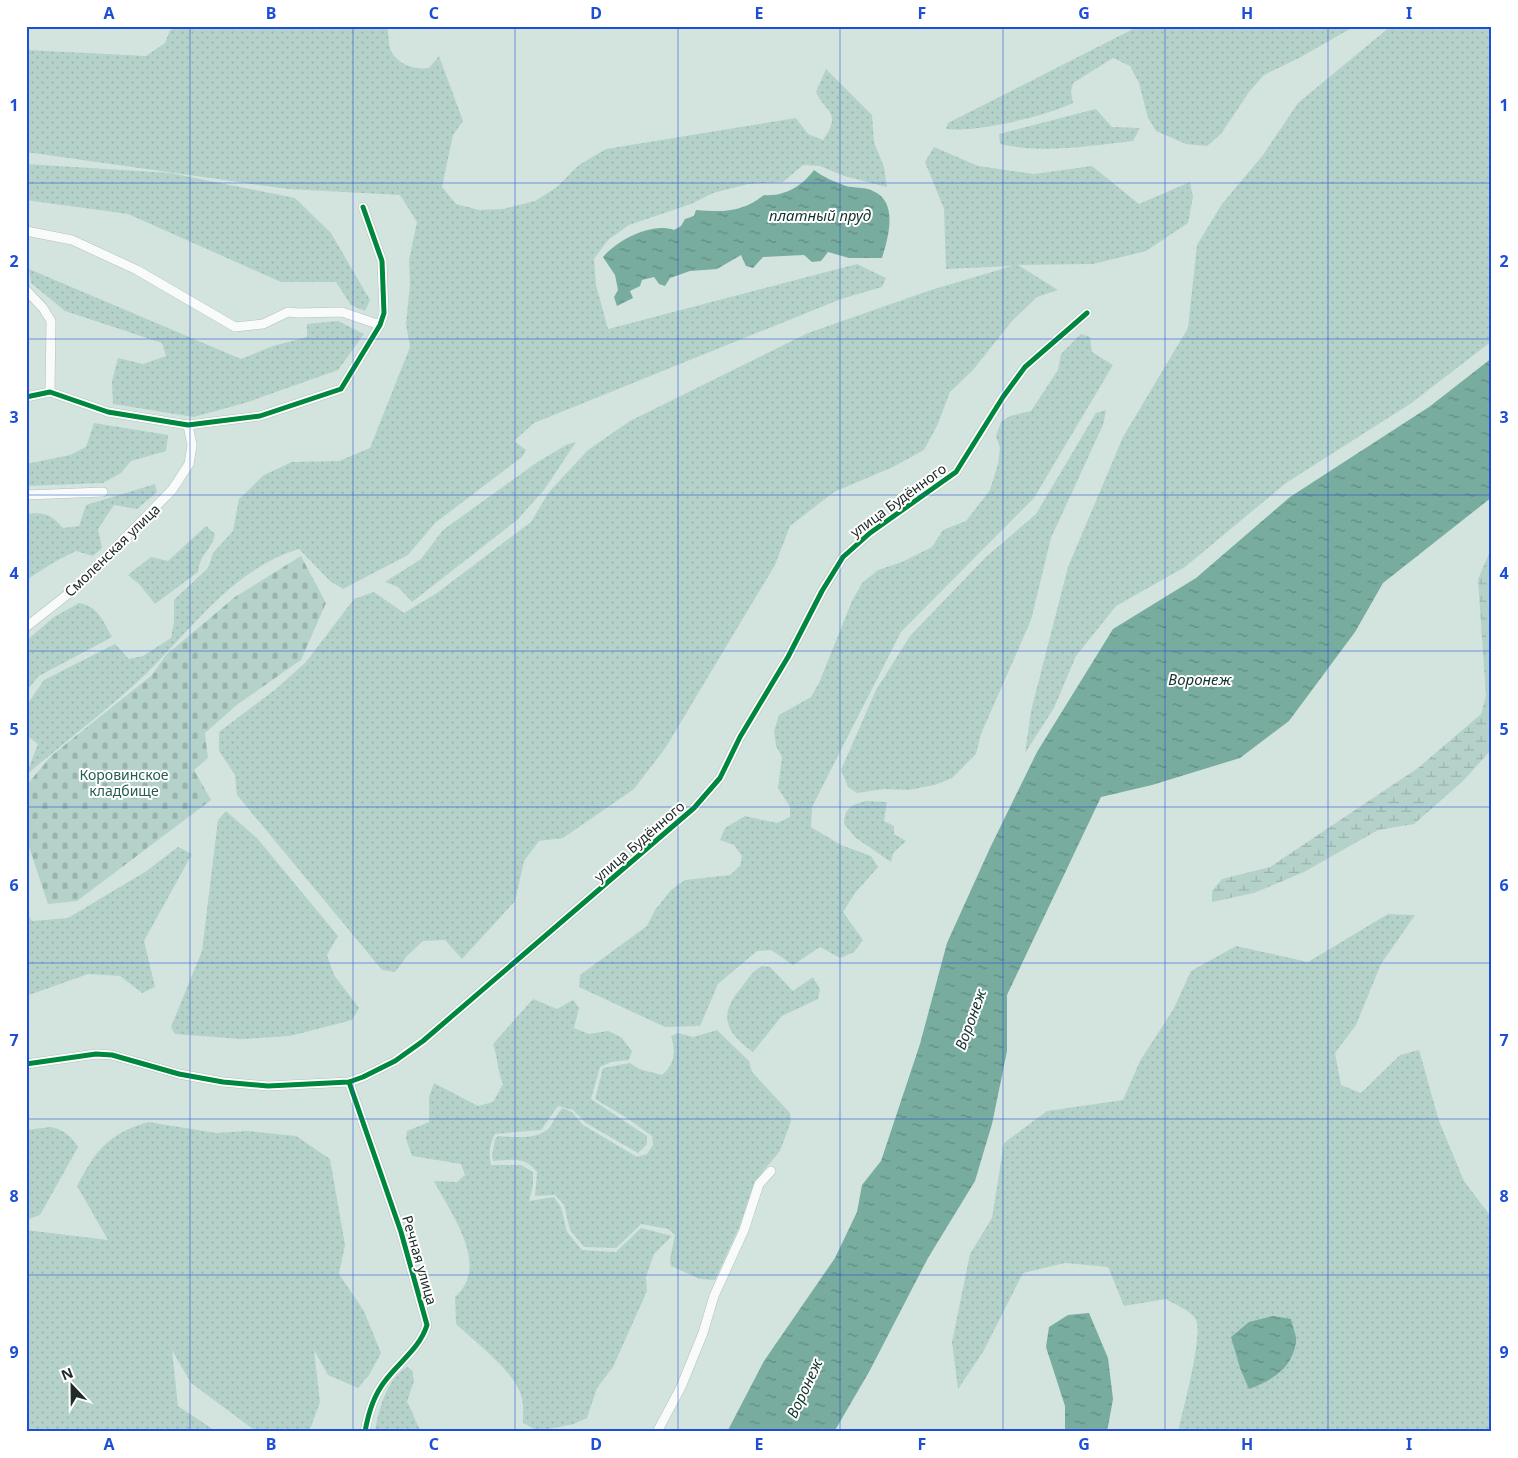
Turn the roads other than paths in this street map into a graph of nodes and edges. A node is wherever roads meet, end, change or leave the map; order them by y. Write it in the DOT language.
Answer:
graph roads {
  1 [pos="363,207"];
  2 [pos="26,231"];
  3 [pos="26,290"];
  4 [pos="1087,313"];
  5 [pos="380,325"];
  6 [pos="50,392"];
  7 [pos="26,397"];
  8 [pos="188,425"];
  9 [pos="103,492"];
  10 [pos="26,495"];
  11 [pos="26,627"];
  12 [pos="26,1064"];
  13 [pos="349,1082"];
  14 [pos="771,1172"];
  15 [pos="365,1432"];
  16 [pos="657,1432"];
  1 -- 5 [label="street"];
  2 -- 5 [label="street"];
  3 -- 6 [label="street"];
  4 -- 13 [label="street, улица Будённого"];
  5 -- 8 [label="street"];
  6 -- 7 [label="street"];
  6 -- 8 [label="street"];
  8 -- 11 [label="street, Смоленская улица"];
  9 -- 10 [label="street"];
  12 -- 13 [label="street, улица Будённого"];
  13 -- 15 [label="street, Речная улица"];
  14 -- 16 [label="street"];
}
